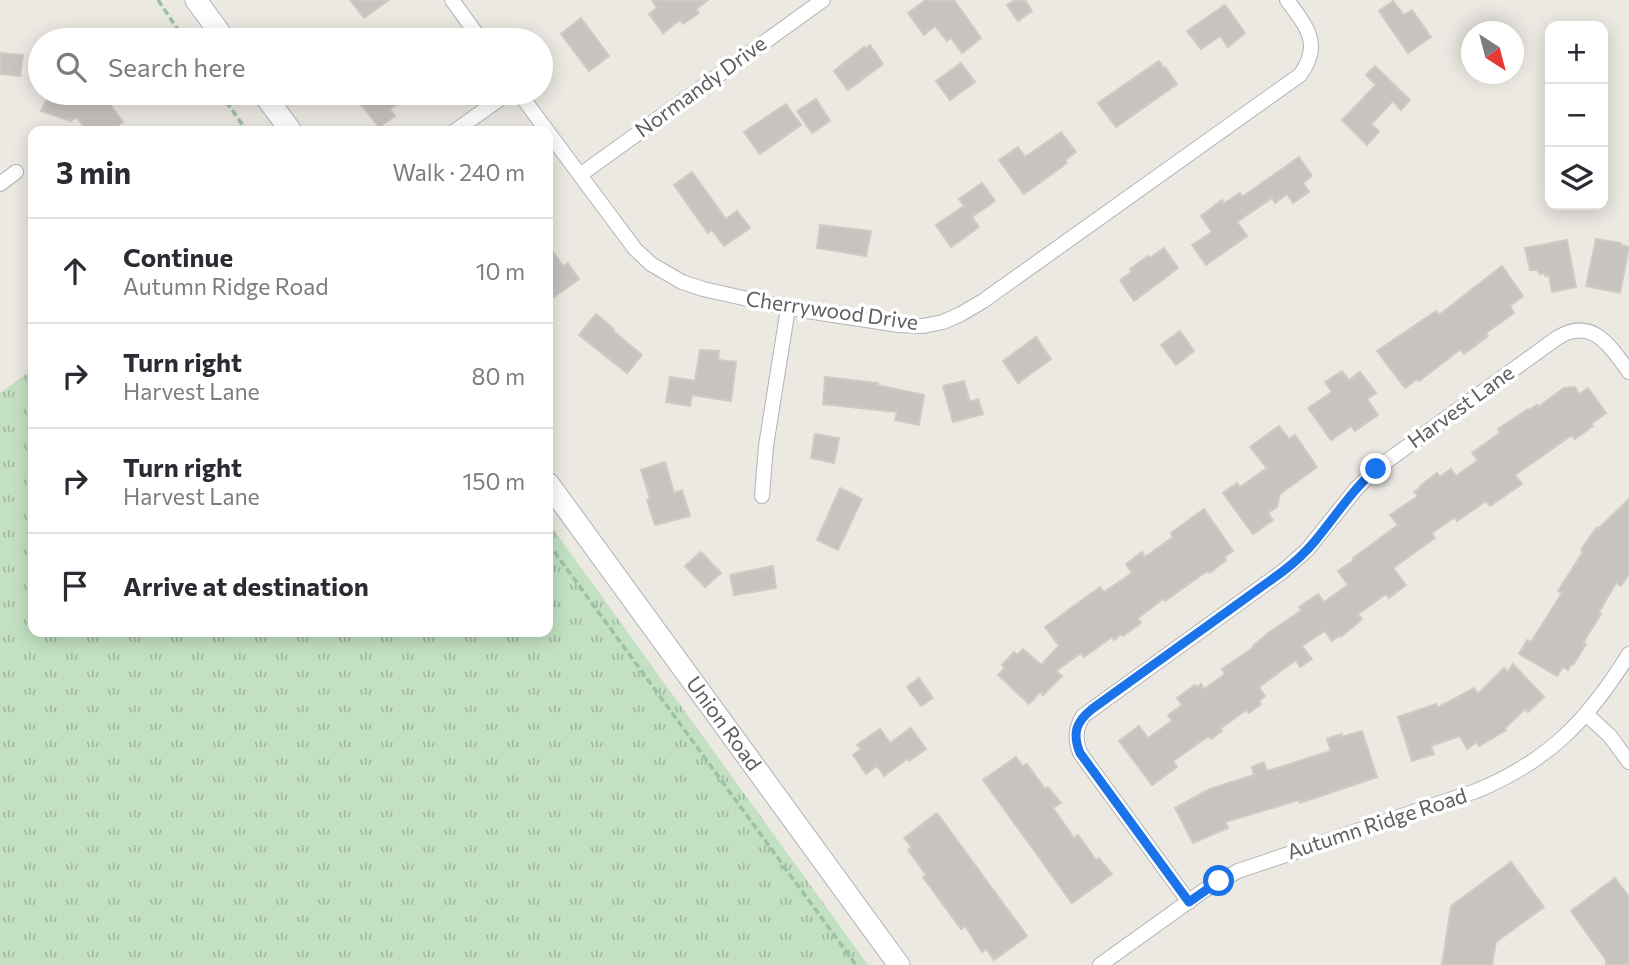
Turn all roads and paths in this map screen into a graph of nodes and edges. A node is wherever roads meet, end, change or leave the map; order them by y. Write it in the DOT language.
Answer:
graph roads {
  1 [pos="158,0"];
  2 [pos="196,0"];
  3 [pos="452,0"];
  4 [pos="823,0"];
  5 [pos="1287,0"];
  6 [pos="177,28"];
  7 [pos="216,28"];
  8 [pos="472,28"];
  9 [pos="229,105"];
  10 [pos="272,105"];
  11 [pos="492,105"];
  12 [pos="528,105"];
  13 [pos="243,126"];
  14 [pos="287,126"];
  15 [pos="462,126"];
  16 [pos="544,126"];
  17 [pos="553,139"];
  18 [pos="16,172"];
  19 [pos="580,175"];
  20 [pos="0,184"];
  21 [pos="788,308"];
  22 [pos="1629,372"];
  23 [pos="553,491"];
  24 [pos="762,496"];
  25 [pos="553,550"];
  26 [pos="1629,653"];
  27 [pos="1586,714"];
  28 [pos="1629,762"];
  29 [pos="1189,902"];
  30 [pos="856,965"];
  31 [pos="899,965"];
  32 [pos="1100,965"];
  1 -- 6 [label="path"];
  2 -- 7 [label="main road"];
  3 -- 8 [label="street"];
  4 -- 19 [label="street, Normandy Drive"];
  5 -- 21 [label="street, Cherrywood Drive"];
  9 -- 13 [label="path"];
  10 -- 14 [label="main road"];
  11 -- 15 [label="street"];
  12 -- 16 [label="street, Cherrywood Drive"];
  17 -- 19 [label="street, Cherrywood Drive"];
  18 -- 20 [label="street"];
  19 -- 21 [label="street, Cherrywood Drive"];
  21 -- 24 [label="street"];
  22 -- 29 [label="street, Harvest Lane"];
  23 -- 31 [label="main road, Union Road"];
  25 -- 30 [label="path"];
  26 -- 27 [label="street, Autumn Ridge Road"];
  27 -- 28 [label="street"];
  27 -- 29 [label="street, Autumn Ridge Road"];
  29 -- 32 [label="street, Autumn Ridge Road"];
}
